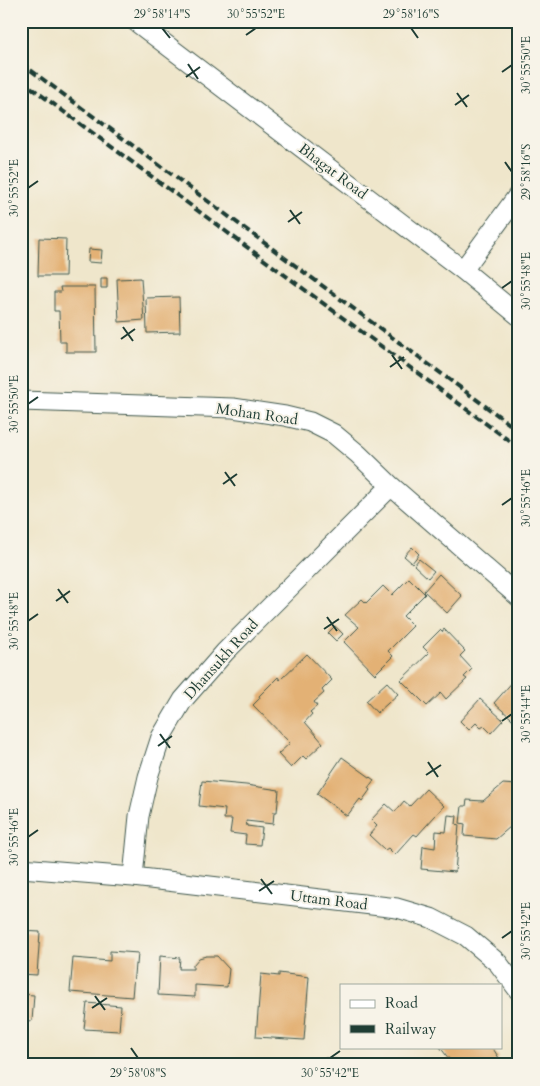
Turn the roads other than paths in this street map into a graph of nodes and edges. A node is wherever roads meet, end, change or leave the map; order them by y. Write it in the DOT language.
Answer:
graph roads {
  1 [pos="140,25"];
  2 [pos="519,194"];
  3 [pos="463,270"];
  4 [pos="519,316"];
  5 [pos="21,401"];
  6 [pos="391,486"];
  7 [pos="519,597"];
  8 [pos="21,868"];
  9 [pos="132,877"];
  10 [pos="519,991"];
  1 -- 3 [label="street, Bhagat Road"];
  2 -- 3 [label="street"];
  3 -- 4 [label="street, Bhagat Road"];
  5 -- 6 [label="street, Mohan Road"];
  6 -- 7 [label="street, Mohan Road"];
  6 -- 9 [label="street, Dhansukh Road"];
  8 -- 9 [label="street, Uttam Road"];
  9 -- 10 [label="street, Uttam Road"];
}
